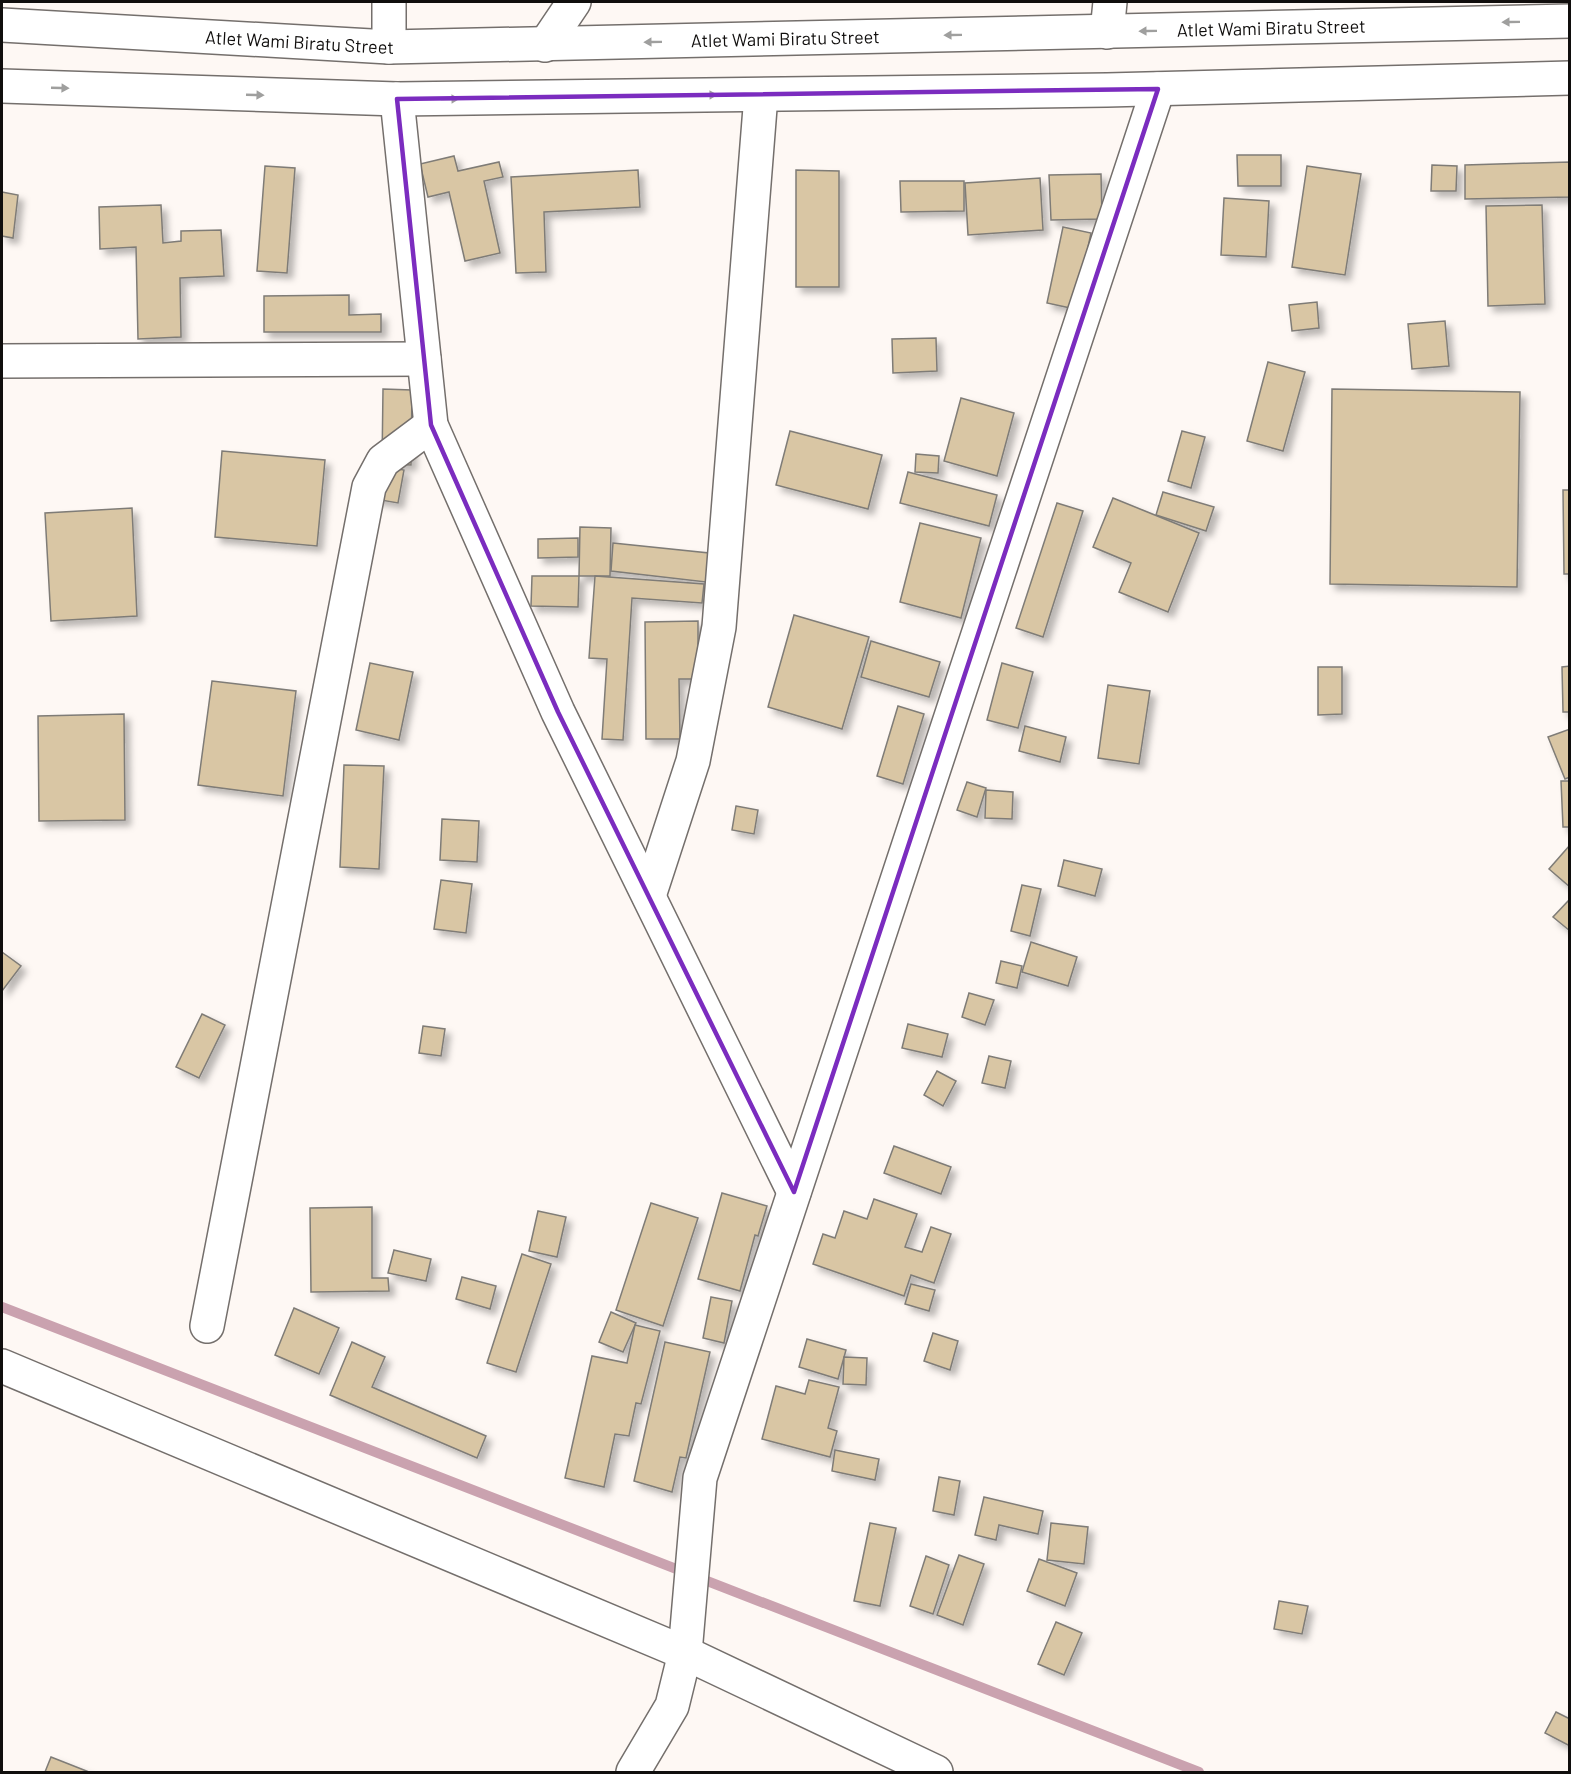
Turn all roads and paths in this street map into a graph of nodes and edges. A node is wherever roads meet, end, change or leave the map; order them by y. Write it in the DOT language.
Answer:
graph roads {
  1 [pos="389,2"];
  2 [pos="574,2"];
  3 [pos="1108,17"];
  4 [pos="1569,21"];
  5 [pos="2,25"];
  6 [pos="545,45"];
  7 [pos="389,47"];
  8 [pos="1569,78"];
  9 [pos="2,86"];
  10 [pos="1158,89"];
  11 [pos="760,94"];
  12 [pos="397,99"];
  13 [pos="424,358"];
  14 [pos="2,361"];
  15 [pos="431,425"];
  16 [pos="649,896"];
  17 [pos="794,1192"];
  18 [pos="207,1326"];
  19 [pos="2,1365"];
  20 [pos="685,1653"];
  21 [pos="633,1773"];
  22 [pos="936,1773"];
  1 -- 7 [label="street"];
  2 -- 6 [label="street"];
  4 -- 3 [label="street, Atlet Wami Biratu Street, one-way"];
  3 -- 6 [label="street, Atlet Wami Biratu Street, one-way"];
  5 -- 7 [label="street, Atlet Wami Biratu Street"];
  6 -- 7 [label="street, Atlet Wami Biratu Street"];
  8 -- 10 [label="street"];
  9 -- 12 [label="street, one-way"];
  10 -- 11 [label="street"];
  10 -- 17 [label="street"];
  12 -- 11 [label="street, one-way"];
  11 -- 16 [label="street"];
  12 -- 13 [label="street"];
  13 -- 14 [label="street"];
  13 -- 15 [label="street"];
  15 -- 16 [label="street"];
  15 -- 18 [label="street"];
  16 -- 17 [label="street"];
  17 -- 20 [label="street"];
  19 -- 20 [label="street"];
  20 -- 21 [label="street"];
  20 -- 22 [label="street"];
}
